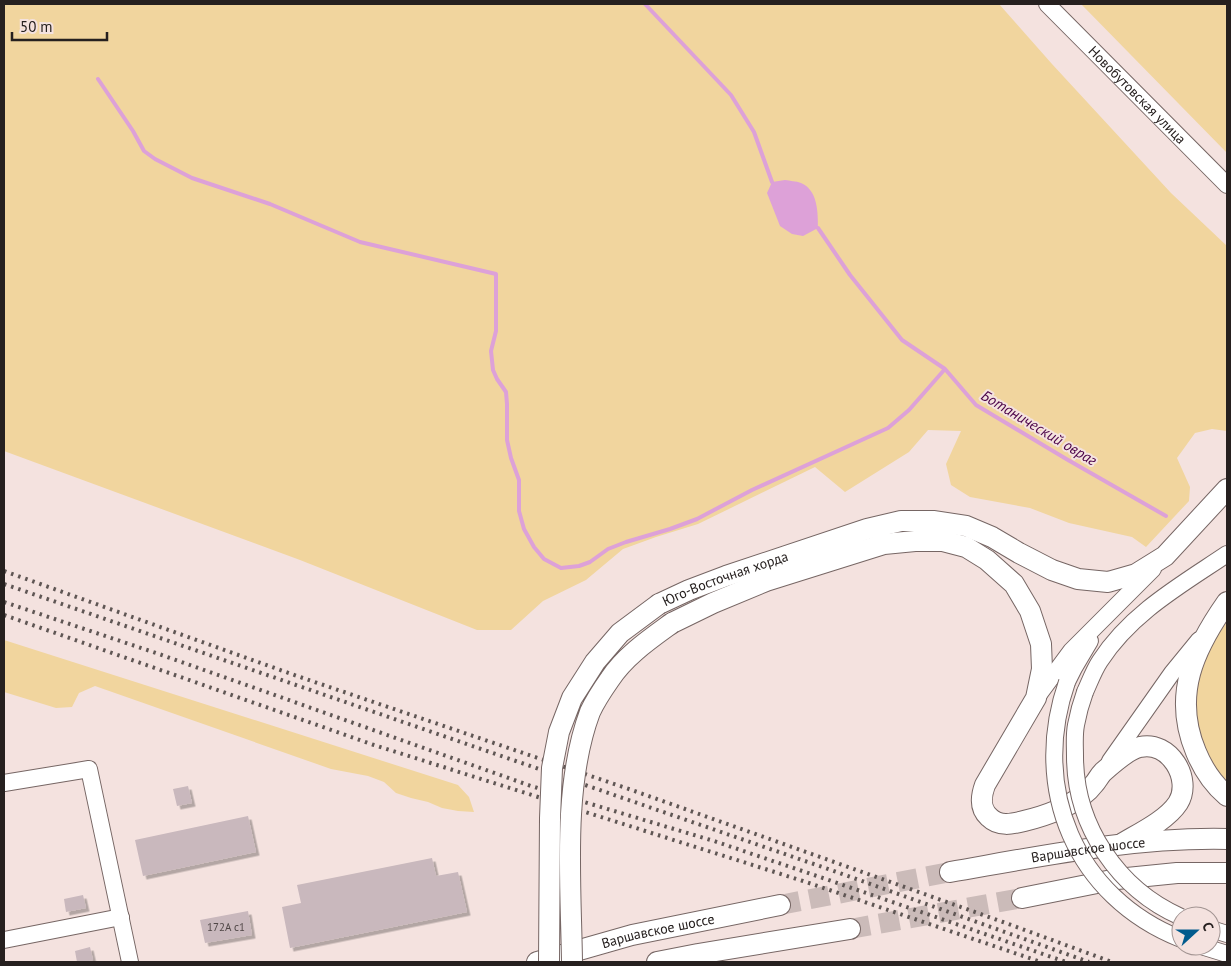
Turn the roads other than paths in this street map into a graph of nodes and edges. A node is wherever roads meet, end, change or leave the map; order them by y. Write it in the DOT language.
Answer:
graph roads {
  1 [pos="1047,4"];
  2 [pos="1227,185"];
  3 [pos="1227,489"];
  4 [pos="1227,554"];
  5 [pos="1166,556"];
  6 [pos="1227,602"];
  7 [pos="1115,606"];
  8 [pos="1212,624"];
  9 [pos="1036,698"];
  10 [pos="1102,773"];
  11 [pos="4,784"];
  12 [pos="1227,796"];
  13 [pos="1227,839"];
  14 [pos="1123,843"];
  15 [pos="950,872"];
  16 [pos="1227,873"];
  17 [pos="1022,898"];
  18 [pos="780,905"];
  19 [pos="1171,913"];
  20 [pos="121,917"];
  21 [pos="850,929"];
  22 [pos="1171,935"];
  23 [pos="4,940"];
  24 [pos="130,962"];
  25 [pos="537,962"];
  26 [pos="549,962"];
  27 [pos="572,962"];
  28 [pos="657,962"];
  1 -- 2 [label="street, Новобутовская улица"];
  3 -- 5 [label="main road, Юго-Восточная хорда"];
  4 -- 19 [label="street, bridge"];
  5 -- 7 [label="street"];
  5 -- 26 [label="main road, Юго-Восточная хорда, bridge"];
  6 -- 8 [label="main road"];
  7 -- 9 [label="street"];
  7 -- 22 [label="street, bridge"];
  8 -- 10 [label="street"];
  8 -- 12 [label="main road"];
  9 -- 10 [label="main road, Юго-Восточная хорда"];
  9 -- 27 [label="main road, Юго-Восточная хорда, bridge"];
  10 -- 14 [label="main road"];
  11 -- 20 [label="street"];
  13 -- 14 [label="main road, Варшавское шоссе"];
  14 -- 15 [label="main road, Варшавское шоссе"];
  16 -- 17 [label="main road"];
  18 -- 25 [label="main road, Варшавское шоссе"];
  20 -- 23 [label="street"];
  20 -- 24 [label="street"];
  21 -- 28 [label="main road"];
}
